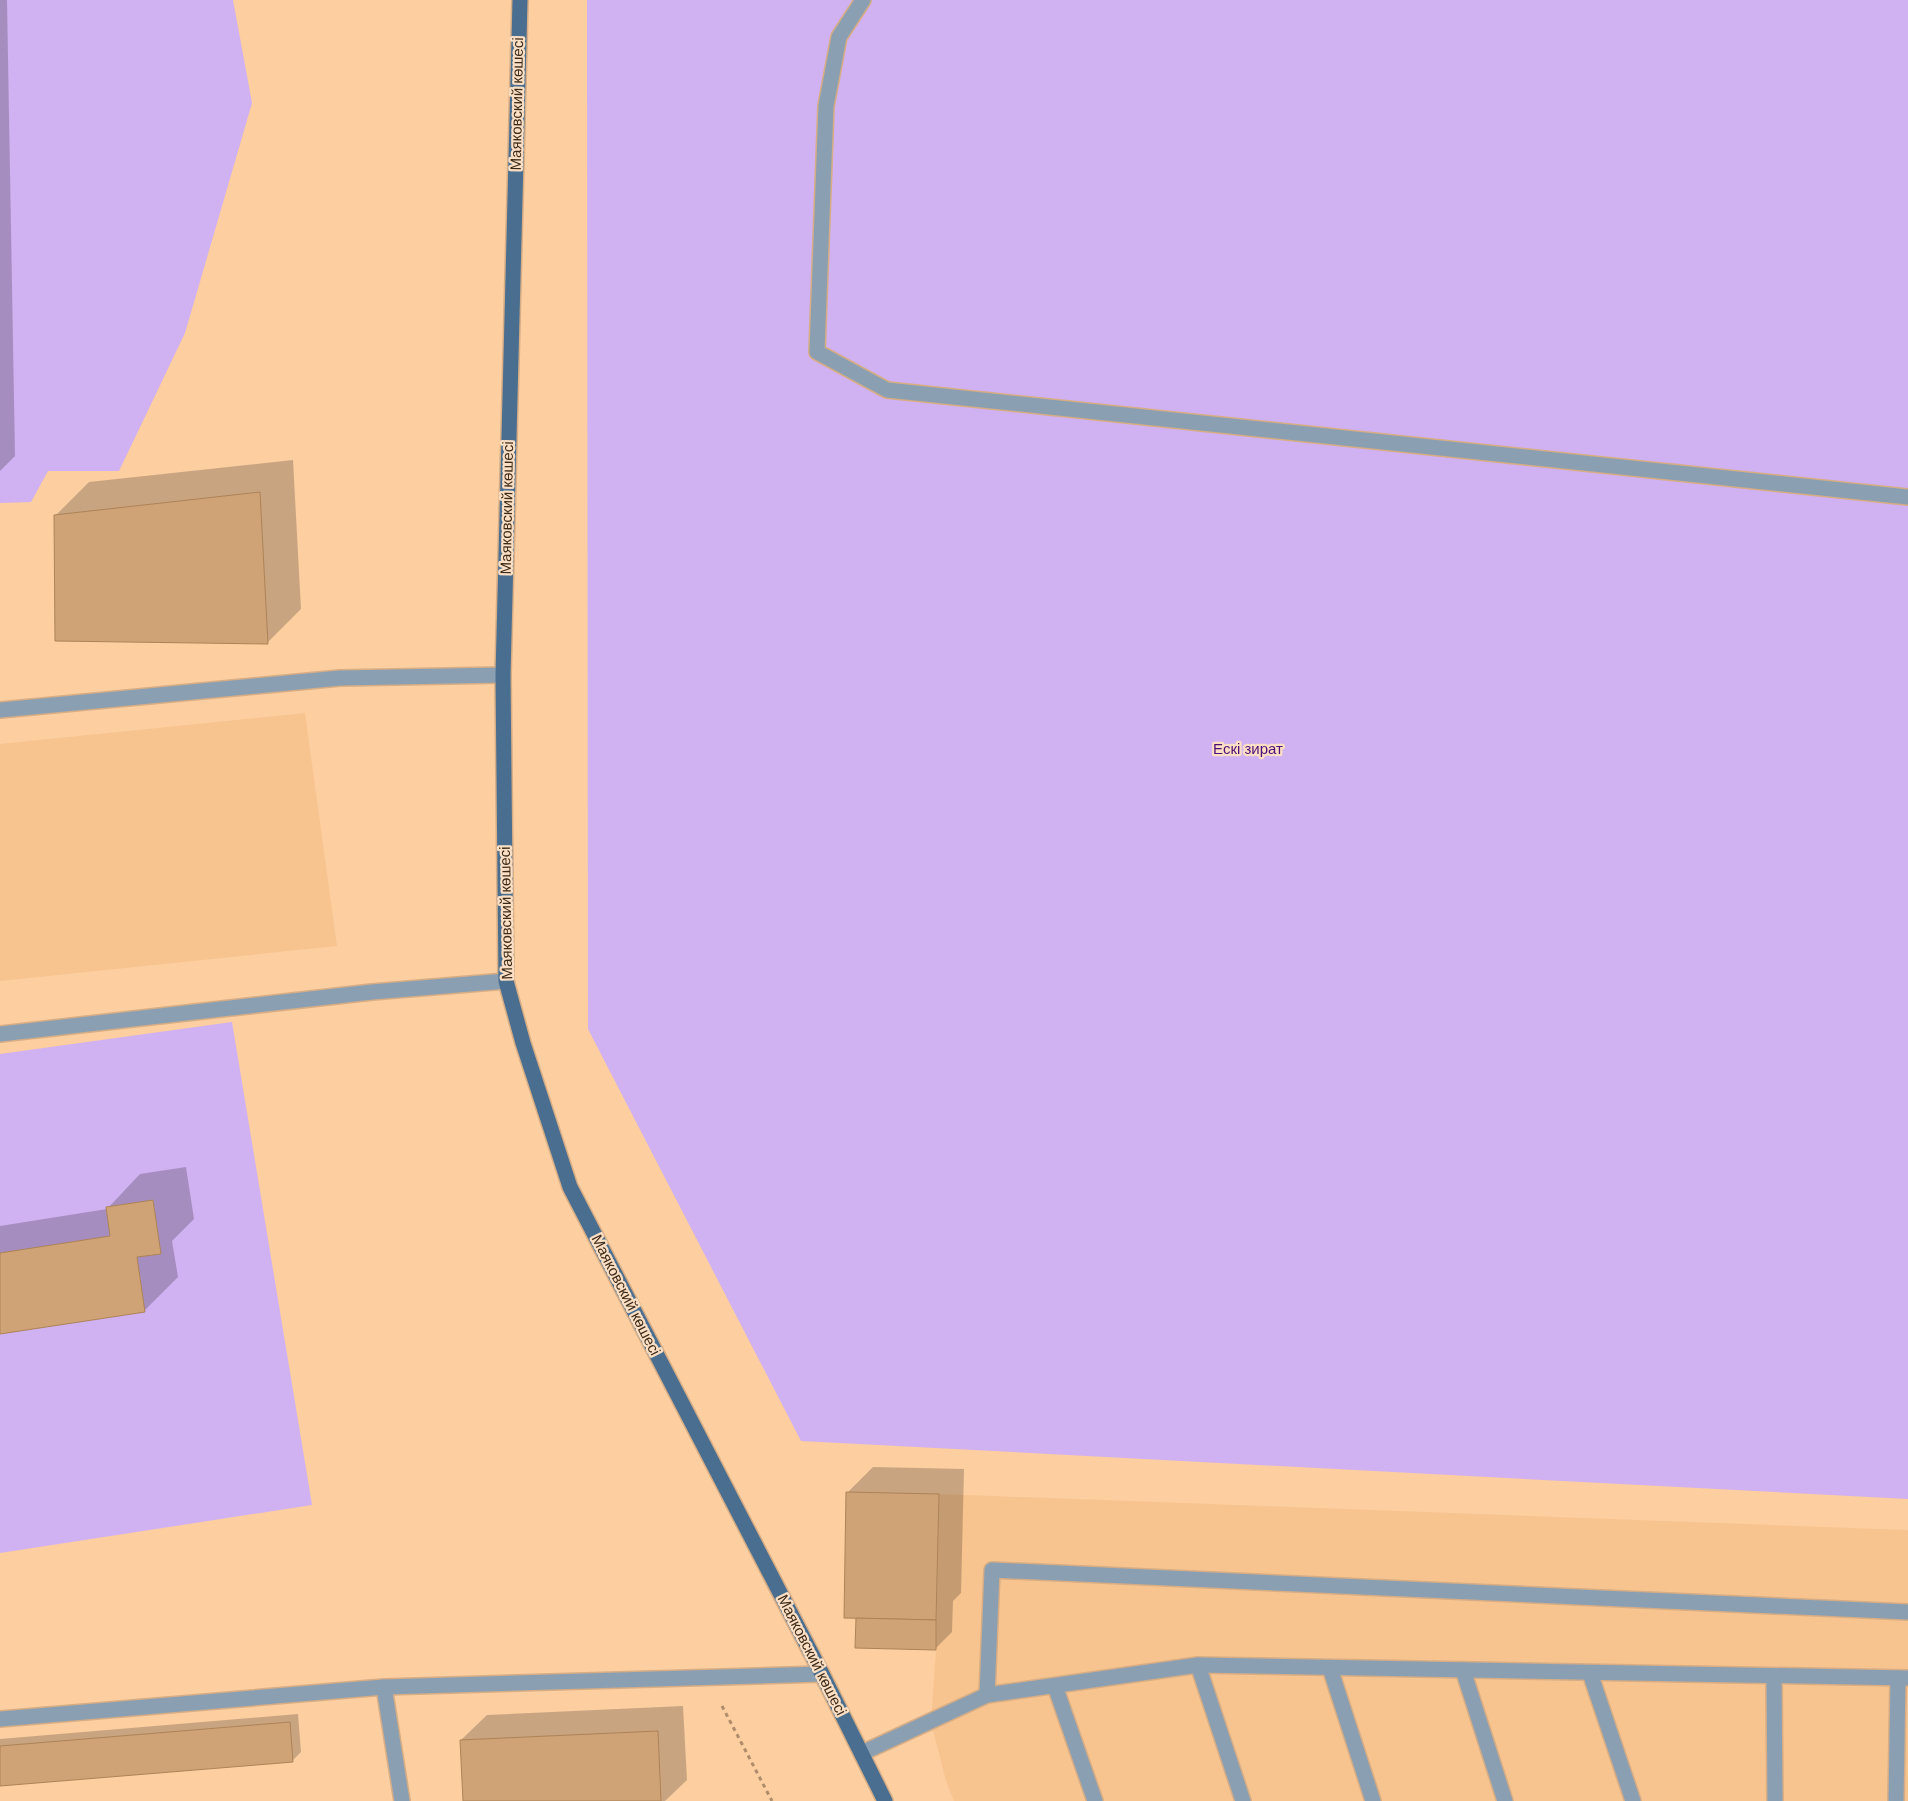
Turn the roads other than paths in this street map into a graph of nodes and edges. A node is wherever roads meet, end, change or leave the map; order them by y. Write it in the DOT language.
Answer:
graph roads {
  1 [pos="520,0"];
  2 [pos="863,0"];
  3 [pos="1908,497"];
  4 [pos="503,674"];
  5 [pos="0,710"];
  6 [pos="506,981"];
  7 [pos="0,1034"];
  8 [pos="1908,1612"];
  9 [pos="1198,1665"];
  10 [pos="1330,1668"];
  11 [pos="1463,1670"];
  12 [pos="1590,1672"];
  13 [pos="822,1674"];
  14 [pos="1774,1676"];
  15 [pos="1903,1678"];
  16 [pos="1055,1686"];
  17 [pos="384,1687"];
  18 [pos="987,1695"];
  19 [pos="0,1718"];
  20 [pos="862,1753"];
  21 [pos="402,1801"];
  22 [pos="885,1801"];
  23 [pos="1094,1801"];
  24 [pos="1243,1801"];
  25 [pos="1373,1801"];
  26 [pos="1505,1801"];
  27 [pos="1633,1801"];
  28 [pos="1775,1801"];
  29 [pos="1896,1801"];
  1 -- 4 [label="main road, Маяковский көшесі"];
  2 -- 3 [label="lane"];
  4 -- 5 [label="lane"];
  4 -- 6 [label="main road, Маяковский көшесі"];
  6 -- 7 [label="lane"];
  6 -- 13 [label="main road, Маяковский көшесі"];
  8 -- 18 [label="lane"];
  9 -- 10 [label="lane"];
  9 -- 16 [label="lane"];
  9 -- 24 [label="lane"];
  10 -- 11 [label="lane"];
  10 -- 25 [label="lane"];
  11 -- 12 [label="lane"];
  11 -- 26 [label="lane"];
  12 -- 14 [label="lane"];
  12 -- 27 [label="lane"];
  13 -- 17 [label="lane"];
  13 -- 20 [label="main road, Маяковский көшесі"];
  14 -- 15 [label="lane"];
  14 -- 28 [label="lane"];
  15 -- 29 [label="lane"];
  16 -- 18 [label="lane"];
  16 -- 23 [label="lane"];
  17 -- 19 [label="lane"];
  17 -- 21 [label="lane"];
  18 -- 20 [label="lane"];
  20 -- 22 [label="main road, Маяковский көшесі"];
}
